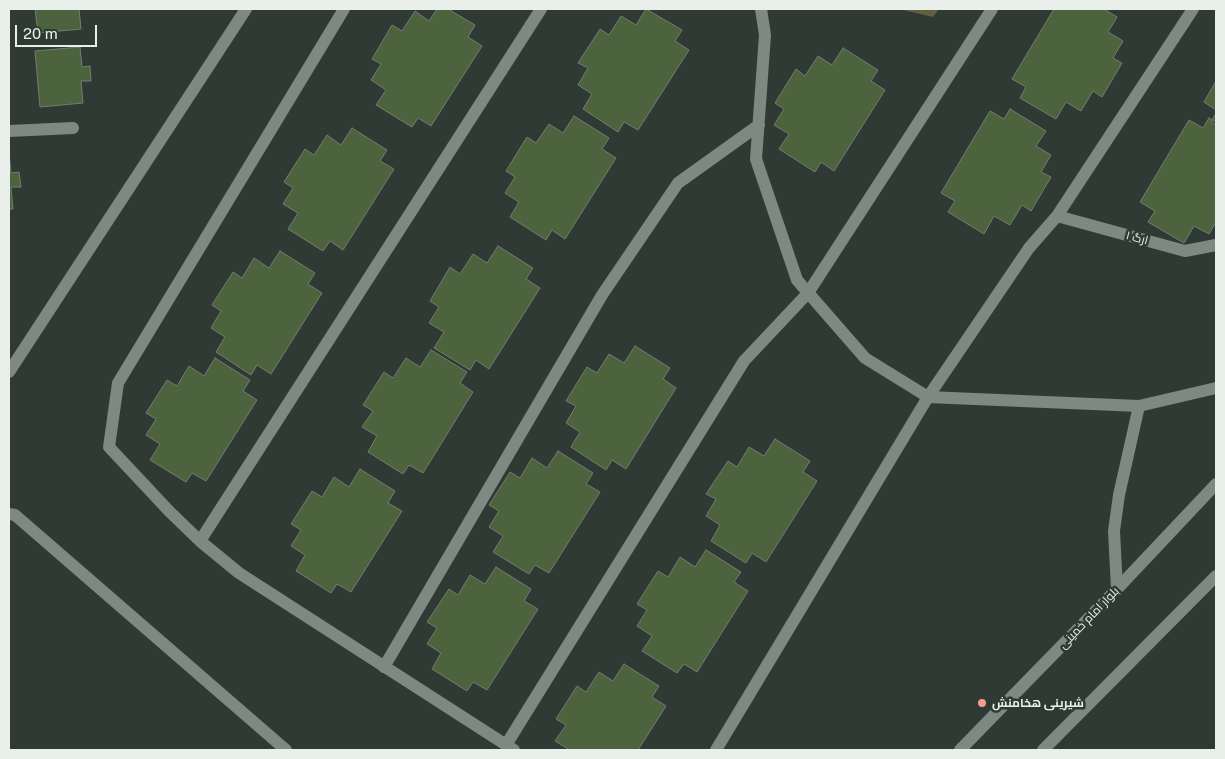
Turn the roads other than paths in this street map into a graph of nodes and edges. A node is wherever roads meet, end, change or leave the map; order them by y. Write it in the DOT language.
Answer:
graph roads {
  1 [pos="246,9"];
  2 [pos="344,9"];
  3 [pos="541,9"];
  4 [pos="761,9"];
  5 [pos="992,9"];
  6 [pos="1193,9"];
  7 [pos="759,125"];
  8 [pos="73,128"];
  9 [pos="9,131"];
  10 [pos="1058,216"];
  11 [pos="1216,245"];
  12 [pos="808,293"];
  13 [pos="9,372"];
  14 [pos="1216,388"];
  15 [pos="928,398"];
  16 [pos="1139,406"];
  17 [pos="1216,484"];
  18 [pos="9,514"];
  19 [pos="200,542"];
  20 [pos="1216,576"];
  21 [pos="1117,589"];
  22 [pos="384,667"];
  23 [pos="510,748"];
  24 [pos="286,750"];
  25 [pos="716,750"];
  26 [pos="960,750"];
  27 [pos="1043,750"];
  1 -- 13 [label="street"];
  2 -- 19 [label="street"];
  3 -- 19 [label="street"];
  4 -- 7 [label="street"];
  5 -- 12 [label="street"];
  6 -- 10 [label="street"];
  7 -- 12 [label="street"];
  7 -- 22 [label="street"];
  8 -- 9 [label="street"];
  10 -- 11 [label="street, ارگ ۱"];
  10 -- 15 [label="street"];
  12 -- 15 [label="street"];
  12 -- 23 [label="street"];
  14 -- 16 [label="street"];
  15 -- 16 [label="street"];
  15 -- 25 [label="street"];
  16 -- 21 [label="street"];
  17 -- 21 [label="street, بلوار امام خمینی"];
  18 -- 24 [label="street"];
  19 -- 22 [label="street"];
  20 -- 27 [label="street"];
  21 -- 26 [label="street, بلوار امام خمینی"];
  22 -- 23 [label="street"];
}
